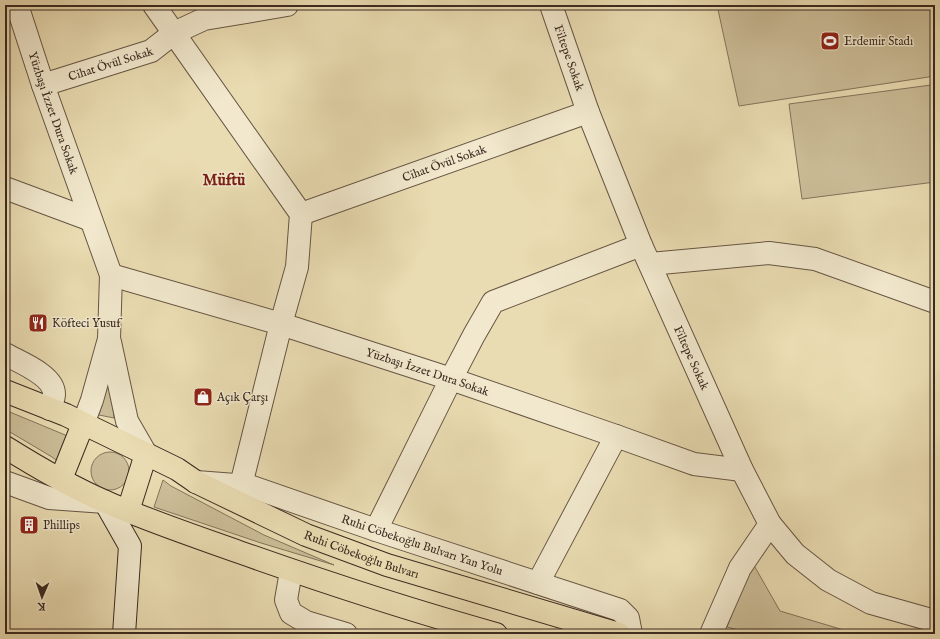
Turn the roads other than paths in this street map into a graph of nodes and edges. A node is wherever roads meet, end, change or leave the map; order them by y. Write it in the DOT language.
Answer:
graph roads {
  1 [pos="17,5"];
  2 [pos="154,5"];
  3 [pos="287,5"];
  4 [pos="551,5"];
  5 [pos="174,33"];
  6 [pos="43,85"];
  7 [pos="588,112"];
  8 [pos="5,188"];
  9 [pos="301,214"];
  10 [pos="91,220"];
  11 [pos="646,254"];
  12 [pos="111,275"];
  13 [pos="935,302"];
  14 [pos="281,324"];
  15 [pos="109,339"];
  16 [pos="5,354"];
  17 [pos="451,379"];
  18 [pos="5,391"];
  19 [pos="50,409"];
  20 [pos="83,424"];
  21 [pos="616,436"];
  22 [pos="5,447"];
  23 [pos="146,454"];
  24 [pos="742,470"];
  25 [pos="61,479"];
  26 [pos="5,482"];
  27 [pos="196,482"];
  28 [pos="241,485"];
  29 [pos="105,502"];
  30 [pos="128,511"];
  31 [pos="770,524"];
  32 [pos="376,530"];
  33 [pos="291,571"];
  34 [pos="538,583"];
  35 [pos="935,620"];
  36 [pos="124,634"];
  37 [pos="346,634"];
  38 [pos="496,634"];
  39 [pos="619,634"];
  40 [pos="631,634"];
  41 [pos="711,634"];
  1 -- 6 [label="street, Yüzbaşı İzzet Dura Sokak"];
  2 -- 5 [label="street"];
  3 -- 5 [label="street, Cihat Övül Sokak"];
  4 -- 7 [label="street, Filtepe Sokak"];
  5 -- 6 [label="street, Cihat Övül Sokak"];
  5 -- 9 [label="street"];
  6 -- 10 [label="street, Yüzbaşı İzzet Dura Sokak"];
  7 -- 9 [label="street, Cihat Övül Sokak"];
  7 -- 11 [label="street, Filtepe Sokak"];
  8 -- 10 [label="street"];
  9 -- 14 [label="street"];
  10 -- 12 [label="street, Yüzbaşı İzzet Dura Sokak"];
  11 -- 13 [label="street"];
  11 -- 17 [label="street"];
  11 -- 24 [label="street, Filtepe Sokak"];
  12 -- 14 [label="street, Yüzbaşı İzzet Dura Sokak"];
  12 -- 15 [label="street, Yüzbaşı İzzet Dura Sokak"];
  14 -- 17 [label="street, Yüzbaşı İzzet Dura Sokak"];
  14 -- 28 [label="street"];
  15 -- 20 [label="street, Yüzbaşı İzzet Dura Sokak"];
  15 -- 23 [label="street, Yüzbaşı İzzet Dura Sokak"];
  16 -- 19 [label="street"];
  17 -- 21 [label="street, Yüzbaşı İzzet Dura Sokak"];
  17 -- 32 [label="street"];
  18 -- 19 [label="main road, Ruhi Cöbekoğlu Bulvarı"];
  19 -- 20 [label="main road, Ruhi Cöbekoğlu Bulvarı"];
  20 -- 23 [label="main road, Ruhi Cöbekoğlu Bulvarı"];
  20 -- 25 [label="main road"];
  21 -- 24 [label="street, Yüzbaşı İzzet Dura Sokak"];
  21 -- 34 [label="street"];
  22 -- 25 [label="main road"];
  23 -- 27 [label="main road, Ruhi Cöbekoğlu Bulvarı"];
  23 -- 30 [label="main road"];
  24 -- 31 [label="street, Filtepe Sokak"];
  25 -- 29 [label="main road"];
  26 -- 29 [label="street"];
  27 -- 28 [label="street, Ruhi Cöbekoğlu Bulvarı Yan Yolu"];
  27 -- 39 [label="main road, Ruhi Cöbekoğlu Bulvarı"];
  28 -- 32 [label="street, Ruhi Cöbekoğlu Bulvarı Yan Yolu"];
  29 -- 30 [label="main road"];
  29 -- 36 [label="street"];
  30 -- 33 [label="main road"];
  31 -- 35 [label="street, Filtepe Sokak"];
  31 -- 41 [label="street"];
  32 -- 34 [label="street, Ruhi Cöbekoğlu Bulvarı Yan Yolu"];
  33 -- 37 [label="street"];
  33 -- 38 [label="main road"];
  34 -- 40 [label="street, Ruhi Cöbekoğlu Bulvarı Yan Yolu"];
}
